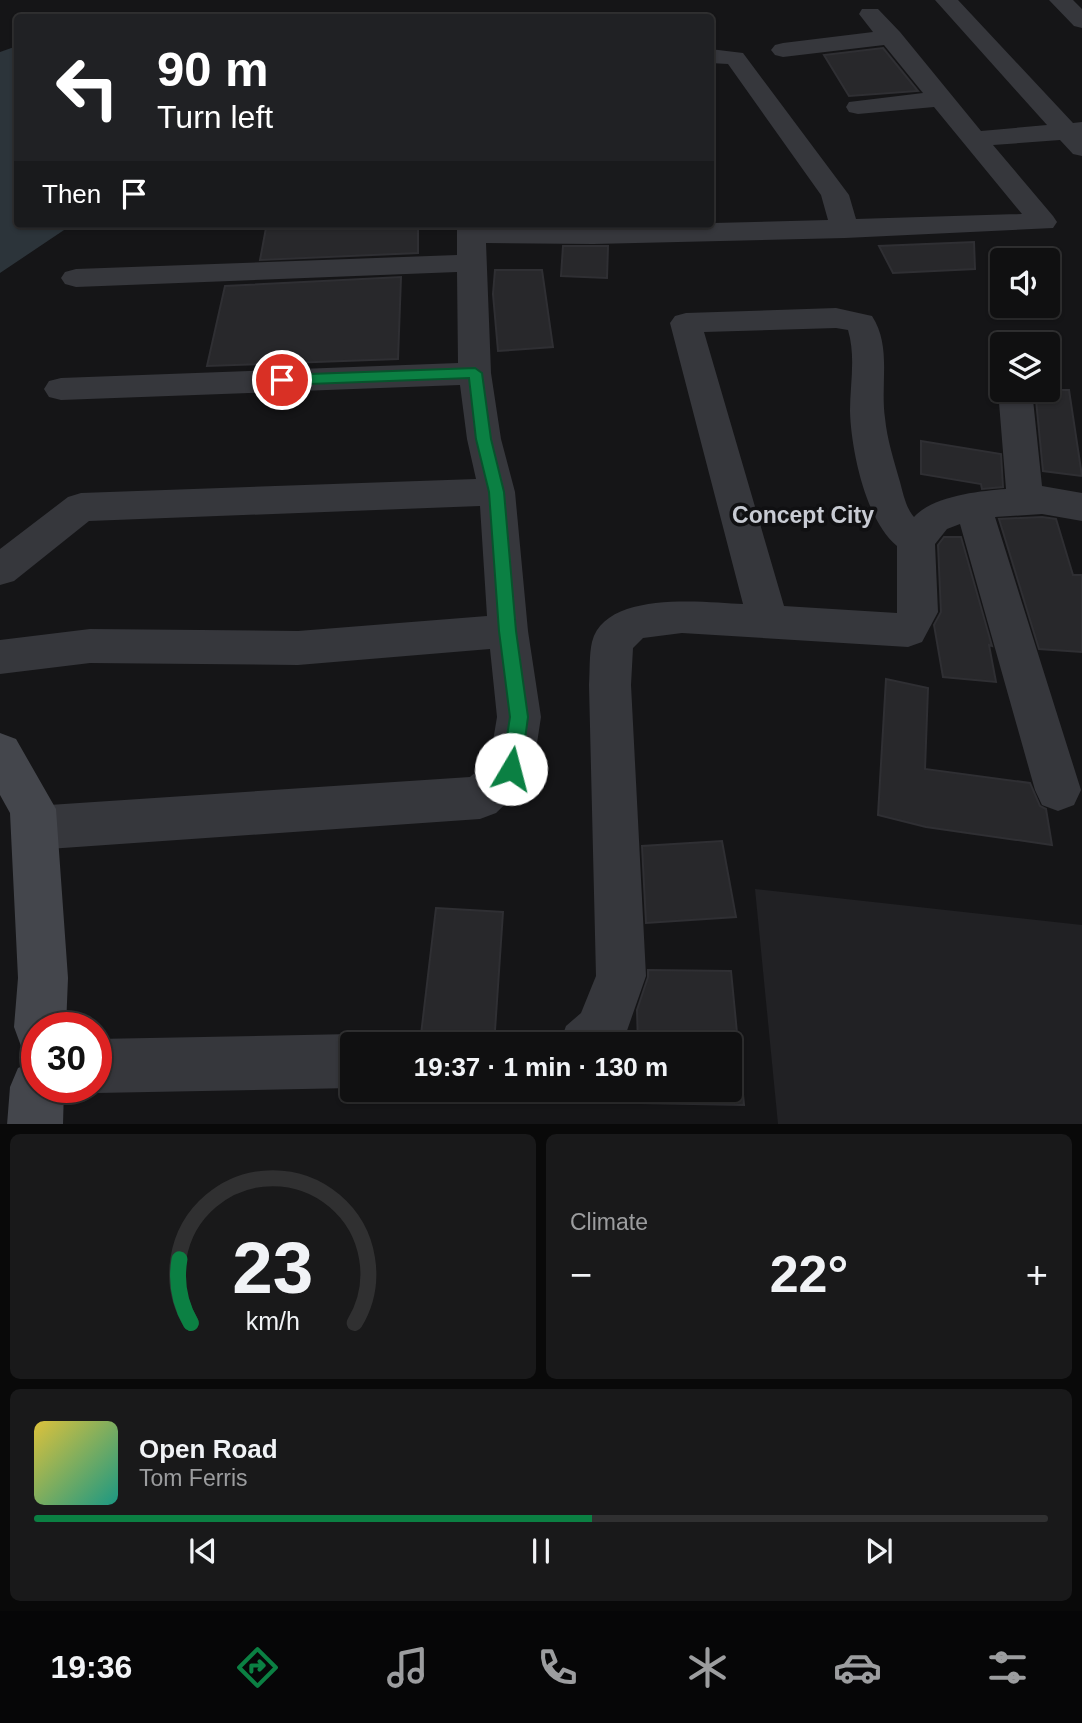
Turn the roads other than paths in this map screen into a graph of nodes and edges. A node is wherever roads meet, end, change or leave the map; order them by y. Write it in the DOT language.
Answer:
graph roads {
  1 [pos="946,0"];
  2 [pos="1060,0"];
  3 [pos="870,14"];
  4 [pos="1082,22"];
  5 [pos="892,37"];
  6 [pos="783,50"];
  7 [pos="714,56"];
  8 [pos="943,100"];
  9 [pos="858,107"];
  10 [pos="1077,136"];
  11 [pos="975,139"];
  12 [pos="709,228"];
  13 [pos="592,229"];
  14 [pos="845,229"];
  15 [pos="471,240"];
  16 [pos="76,278"];
  17 [pos="475,373"];
  18 [pos="61,389"];
  19 [pos="1016,402"];
  20 [pos="497,492"];
  21 [pos="1025,501"];
  22 [pos="973,505"];
  23 [pos="1082,507"];
  24 [pos="916,540"];
  25 [pos="0,570"];
  26 [pos="768,622"];
  27 [pos="508,631"];
  28 [pos="0,657"];
  29 [pos="0,753"];
  30 [pos="1058,790"];
  31 [pos="34,828"];
  32 [pos="41,1012"];
  33 [pos="600,1032"];
  34 [pos="340,1061"];
  35 [pos="112,1066"];
  36 [pos="36,1103"];
  37 [pos="35,1124"];
  1 -- 10 [label="street"];
  2 -- 4 [label="street"];
  3 -- 5 [label="street"];
  5 -- 6 [label="street"];
  5 -- 8 [label="street"];
  7 -- 14 [label="street"];
  8 -- 9 [label="street"];
  8 -- 11 [label="street"];
  10 -- 11 [label="street"];
  11 -- 14 [label="street"];
  12 -- 13 [label="street"];
  12 -- 14 [label="street"];
  13 -- 15 [label="street"];
  15 -- 16 [label="street"];
  15 -- 17 [label="street"];
  17 -- 18 [label="street"];
  17 -- 20 [label="street"];
  19 -- 21 [label="street"];
  20 -- 25 [label="street"];
  20 -- 27 [label="street"];
  21 -- 22 [label="street"];
  21 -- 23 [label="street"];
  22 -- 24 [label="street"];
  22 -- 30 [label="street"];
  24 -- 26 [label="street"];
  24 -- 26 [label="street"];
  26 -- 33 [label="street"];
  27 -- 28 [label="street"];
  27 -- 31 [label="street"];
  29 -- 31 [label="main road"];
  31 -- 32 [label="main road"];
  34 -- 35 [label="street"];
  36 -- 37 [label="main road"];
}
